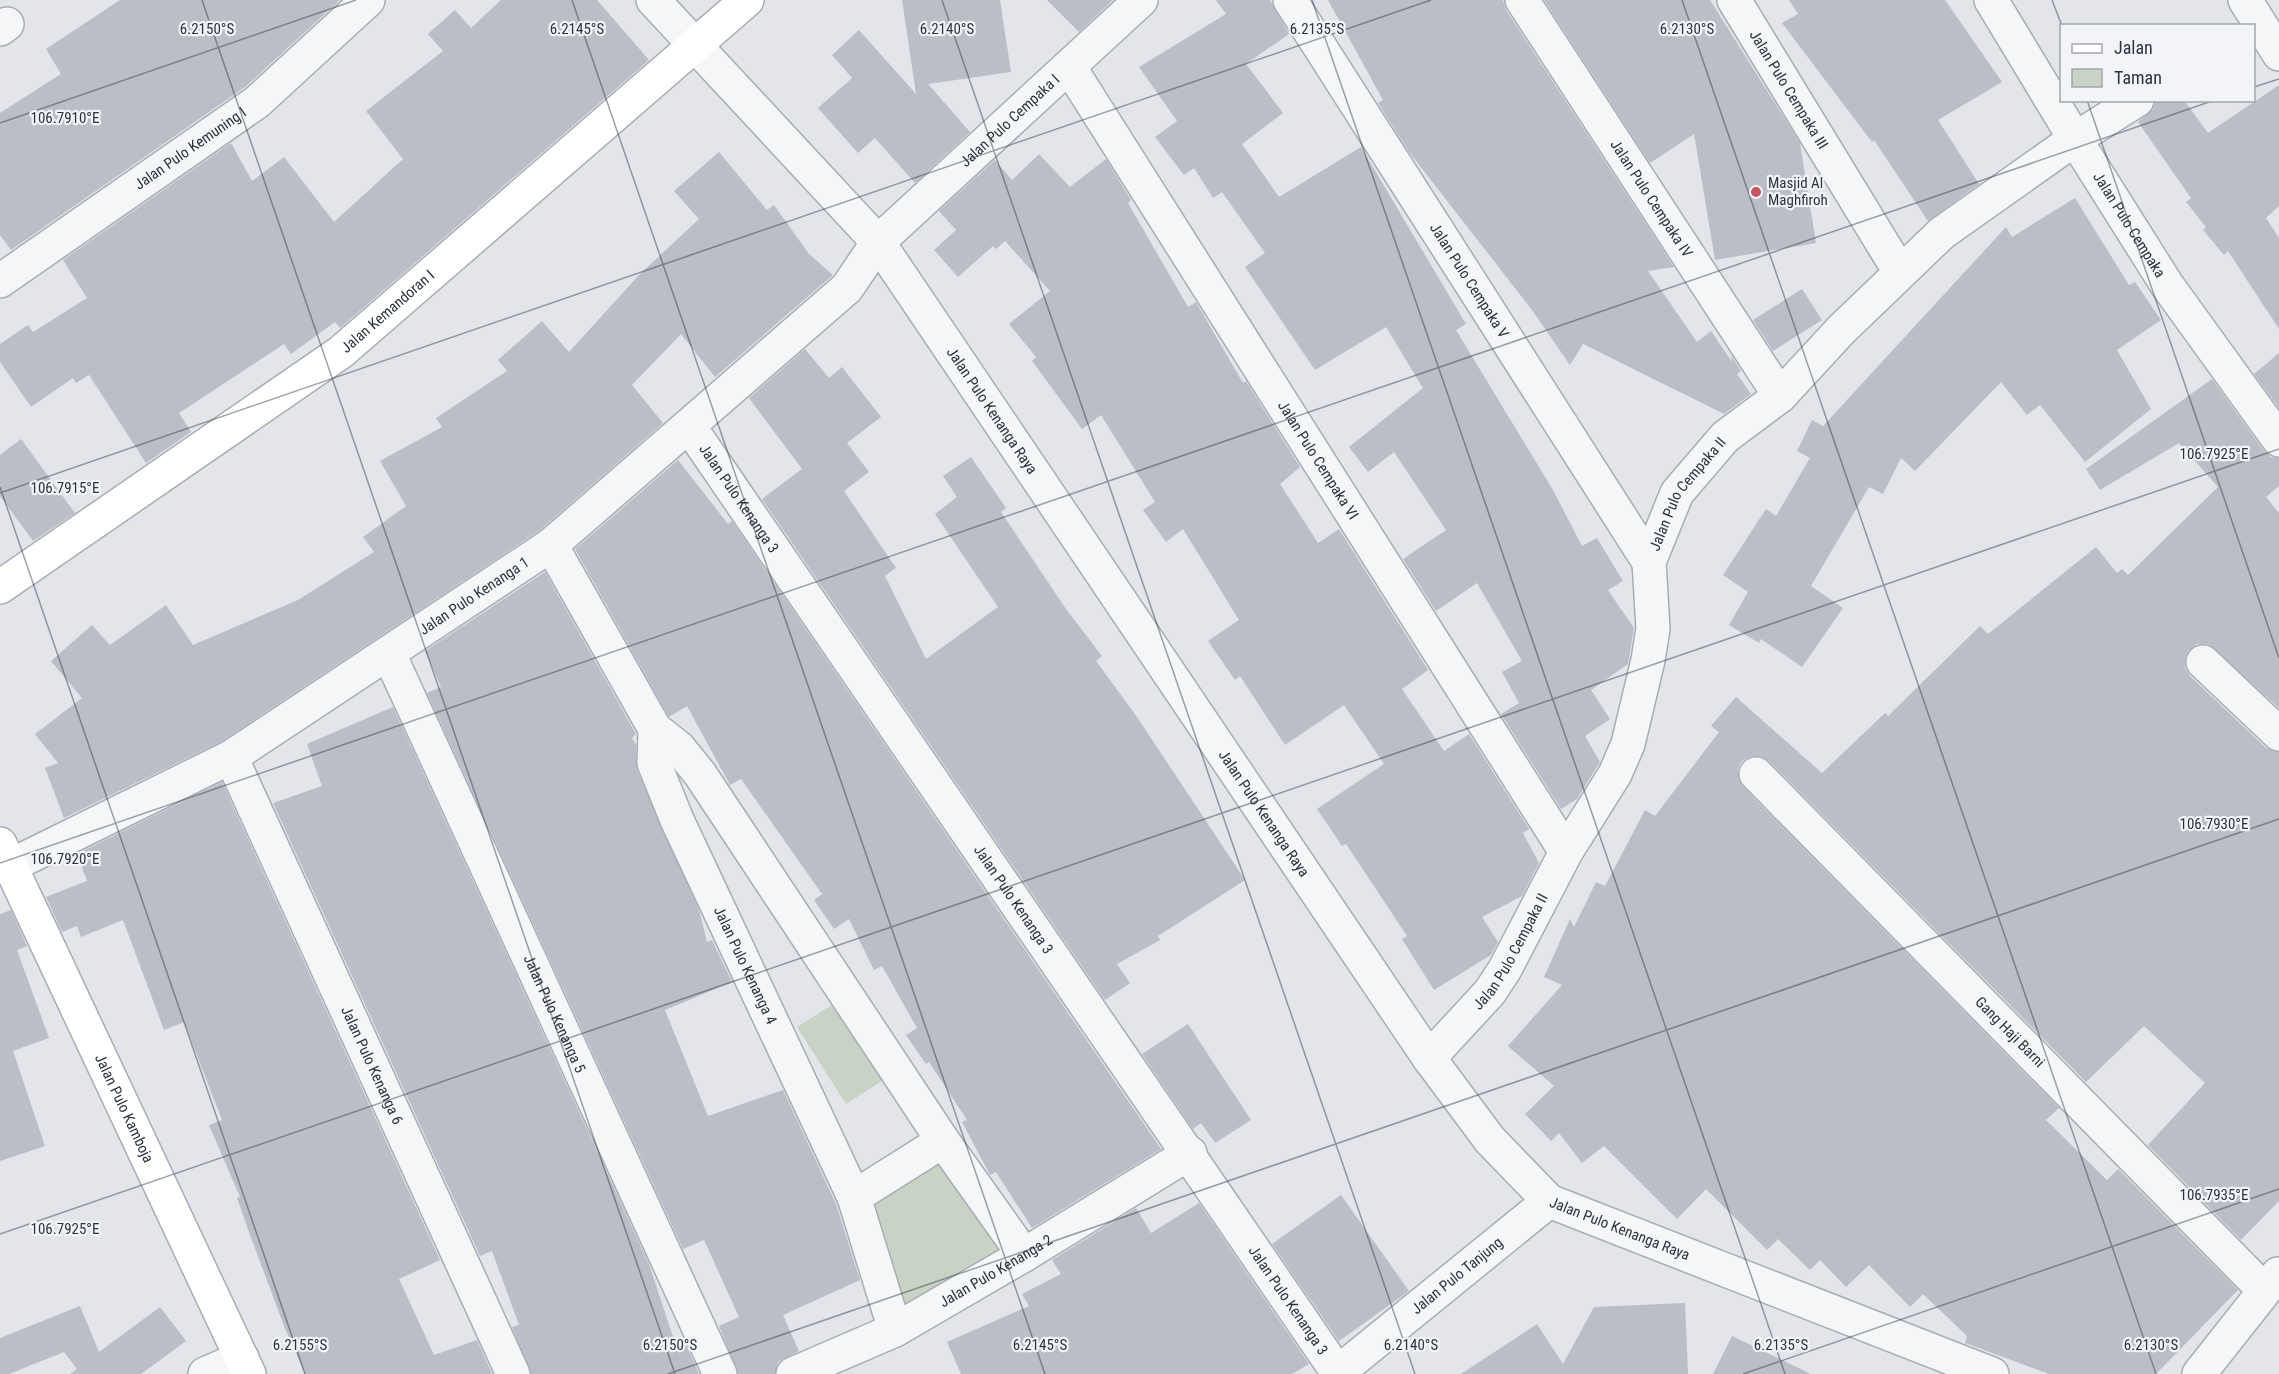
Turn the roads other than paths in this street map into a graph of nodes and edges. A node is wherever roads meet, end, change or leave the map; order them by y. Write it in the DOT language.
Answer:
graph roads {
  1 [pos="368,0"];
  2 [pos="653,0"];
  3 [pos="747,0"];
  4 [pos="1142,0"];
  5 [pos="1290,0"];
  6 [pos="1522,0"];
  7 [pos="1734,0"];
  8 [pos="1991,0"];
  9 [pos="2250,15"];
  10 [pos="696,46"];
  11 [pos="2279,54"];
  12 [pos="1070,68"];
  13 [pos="2134,102"];
  14 [pos="2074,139"];
  15 [pos="878,242"];
  16 [pos="1900,272"];
  17 [pos="0,281"];
  18 [pos="1780,396"];
  19 [pos="689,426"];
  20 [pos="2279,440"];
  21 [pos="551,545"];
  22 [pos="1649,562"];
  23 [pos="0,587"];
  24 [pos="389,654"];
  25 [pos="2203,662"];
  26 [pos="654,729"];
  27 [pos="2279,734"];
  28 [pos="231,757"];
  29 [pos="1756,774"];
  30 [pos="1566,852"];
  31 [pos="5,855"];
  32 [pos="1429,1058"];
  33 [pos="943,1141"];
  34 [pos="1190,1153"];
  35 [pos="854,1197"];
  36 [pos="1549,1201"];
  37 [pos="1024,1255"];
  38 [pos="2271,1281"];
  39 [pos="895,1330"];
  40 [pos="245,1366"];
  41 [pos="1337,1373"];
  42 [pos="205,1374"];
  43 [pos="513,1374"];
  44 [pos="720,1374"];
  45 [pos="793,1374"];
  46 [pos="1992,1374"];
  47 [pos="2199,1374"];
  1 -- 17 [label="street, Jalan Pulo Kemuning I"];
  2 -- 10 [label="street, Jalan Pulo Kenanga Raya"];
  3 -- 10 [label="street, Jalan Kemandoran I"];
  4 -- 12 [label="street, Jalan Pulo Cempaka I"];
  5 -- 22 [label="street, Jalan Pulo Cempaka V"];
  6 -- 18 [label="street, Jalan Pulo Cempaka IV"];
  7 -- 16 [label="street, Jalan Pulo Cempaka III"];
  8 -- 14 [label="street, Jalan Pulo Cempaka"];
  9 -- 11 [label="street"];
  10 -- 15 [label="street, Jalan Pulo Kenanga Raya"];
  10 -- 23 [label="street, Jalan Kemandoran I"];
  12 -- 15 [label="street, Jalan Pulo Cempaka I"];
  12 -- 30 [label="street, Jalan Pulo Cempaka VI"];
  13 -- 14 [label="street, Jalan Pulo Cempaka II"];
  14 -- 16 [label="street, Jalan Pulo Cempaka II"];
  14 -- 20 [label="street, Jalan Pulo Cempaka"];
  15 -- 19 [label="street, Jalan Pulo Kenanga 1"];
  15 -- 32 [label="street, Jalan Pulo Kenanga Raya"];
  16 -- 18 [label="street, Jalan Pulo Cempaka II"];
  18 -- 22 [label="street, Jalan Pulo Cempaka II"];
  19 -- 21 [label="street, Jalan Pulo Kenanga 1"];
  19 -- 34 [label="street, Jalan Pulo Kenanga 3"];
  21 -- 24 [label="street, Jalan Pulo Kenanga 1"];
  21 -- 26 [label="street, Jalan Pulo Kenanga 4"];
  22 -- 30 [label="street, Jalan Pulo Cempaka II"];
  24 -- 28 [label="street, Jalan Pulo Kenanga 1"];
  24 -- 44 [label="street, Jalan Pulo Kenanga 5"];
  25 -- 27 [label="street"];
  26 -- 33 [label="street, Jalan Pulo Kenanga 4"];
  26 -- 35 [label="street, Jalan Pulo Kenanga 4"];
  28 -- 31 [label="street, Jalan Pulo Kenanga 1"];
  28 -- 43 [label="street, Jalan Pulo Kenanga 6"];
  29 -- 38 [label="street, Gang Haji Barni"];
  30 -- 32 [label="street, Jalan Pulo Cempaka II"];
  31 -- 40 [label="street, Jalan Pulo Kamboja"];
  32 -- 36 [label="street, Jalan Pulo Kenanga Raya"];
  33 -- 35 [label="street"];
  33 -- 37 [label="street, Jalan Pulo Kenanga 4"];
  34 -- 37 [label="street, Jalan Pulo Kenanga 2"];
  34 -- 41 [label="street, Jalan Pulo Kenanga 3"];
  35 -- 39 [label="street, Jalan Pulo Kenanga 4"];
  36 -- 41 [label="street, Jalan Pulo Tanjung"];
  36 -- 46 [label="street, Jalan Pulo Kenanga Raya"];
  37 -- 39 [label="street, Jalan Pulo Kenanga 2"];
  38 -- 47 [label="street"];
  39 -- 45 [label="street, Jalan Pulo Kenanga 2"];
  40 -- 42 [label="street"];
}
